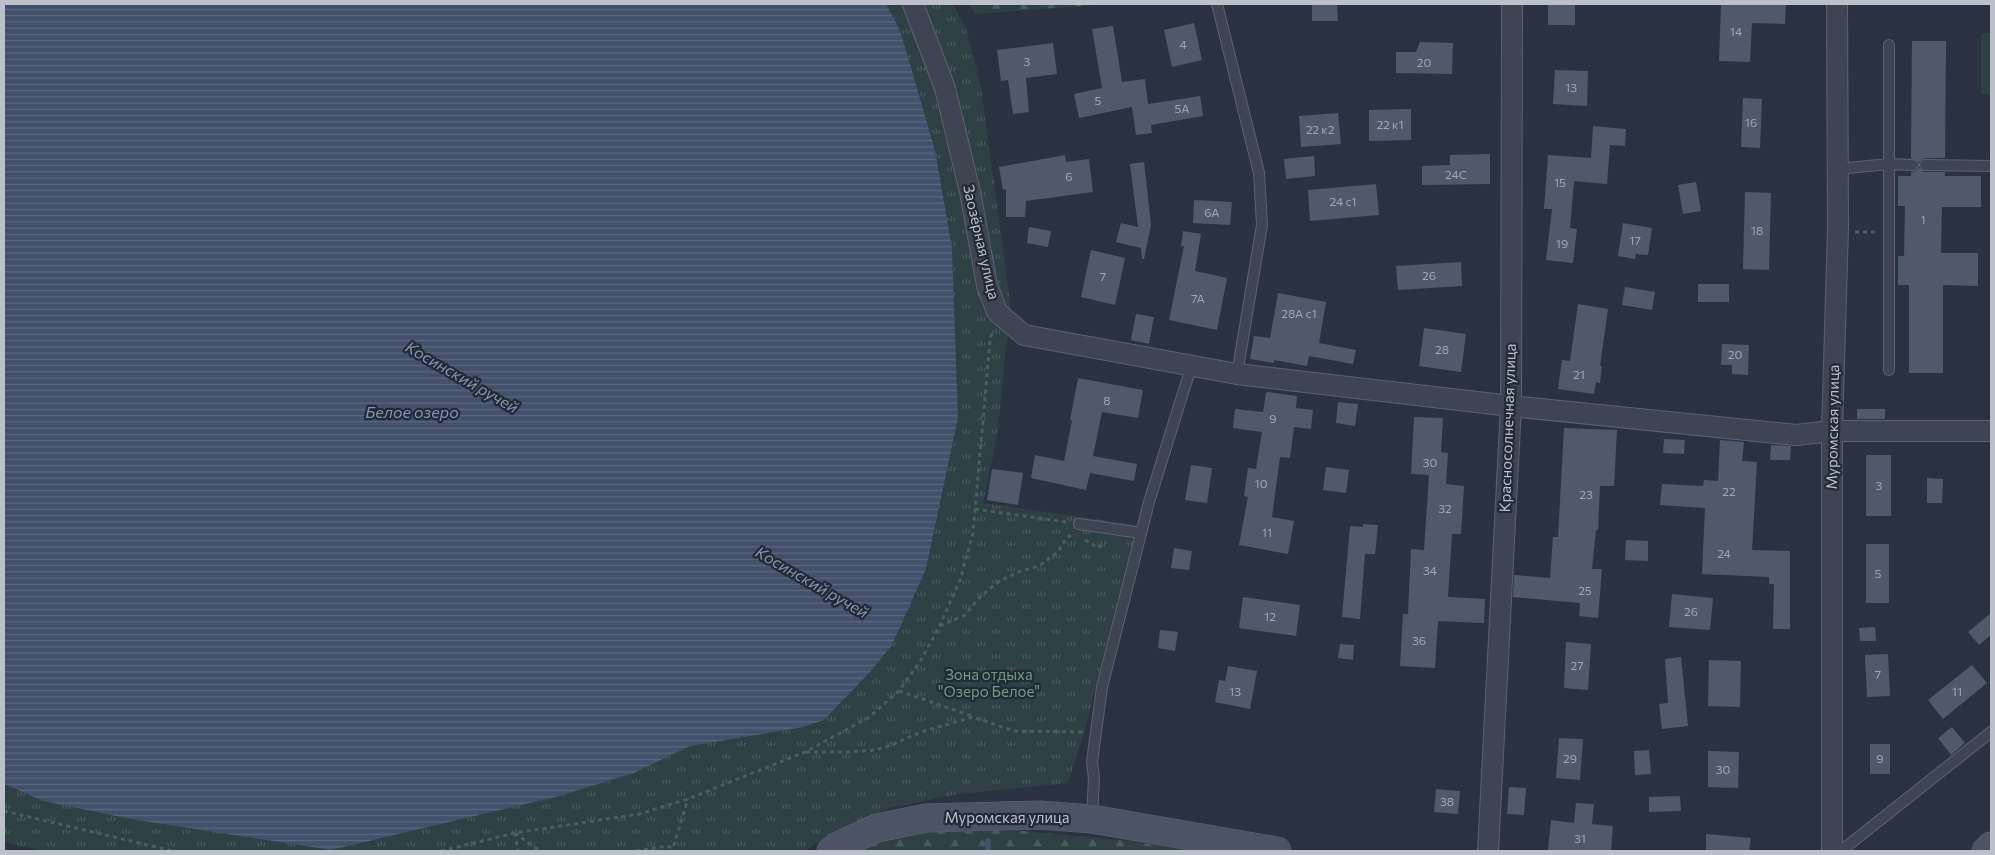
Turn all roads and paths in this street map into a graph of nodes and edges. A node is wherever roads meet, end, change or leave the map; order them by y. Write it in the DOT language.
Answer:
graph roads {
  1 [pos="913,4"];
  2 [pos="1218,4"];
  3 [pos="1512,4"];
  4 [pos="1838,4"];
  5 [pos="1889,44"];
  6 [pos="1890,164"];
  7 [pos="1913,165"];
  8 [pos="1925,165"];
  9 [pos="1991,166"];
  10 [pos="1837,169"];
  11 [pos="997,312"];
  12 [pos="1192,364"];
  13 [pos="1888,370"];
  14 [pos="1238,374"];
  15 [pos="1511,406"];
  16 [pos="1991,431"];
  17 [pos="1832,432"];
  18 [pos="975,509"];
  19 [pos="1079,524"];
  20 [pos="1121,530"];
  21 [pos="1141,533"];
  22 [pos="940,626"];
  23 [pos="899,691"];
  24 [pos="973,717"];
  25 [pos="1095,732"];
  26 [pos="1991,732"];
  27 [pos="806,752"];
  28 [pos="688,799"];
  29 [pos="4,811"];
  30 [pos="1092,819"];
  31 [pos="515,833"];
  32 [pos="1991,846"];
  33 [pos="1231,848"];
  34 [pos="173,851"];
  35 [pos="441,851"];
  36 [pos="518,851"];
  37 [pos="540,851"];
  38 [pos="636,851"];
  39 [pos="831,851"];
  40 [pos="1277,851"];
  41 [pos="1488,851"];
  42 [pos="1832,851"];
  43 [pos="1841,851"];
  44 [pos="1986,851"];
  1 -- 11 [label="street, Заозёрная улица"];
  2 -- 14 [label="lane"];
  3 -- 15 [label="street, Красносолнечная улица"];
  4 -- 10 [label="street, Муромская улица"];
  5 -- 6 [label="lane"];
  6 -- 7 [label="lane"];
  6 -- 10 [label="lane"];
  6 -- 13 [label="lane"];
  8 -- 9 [label="lane"];
  10 -- 17 [label="street, Муромская улица"];
  11 -- 12 [label="street, Заозёрная улица"];
  11 -- 18 [label="path"];
  12 -- 14 [label="street, Заозёрная улица"];
  12 -- 21 [label="lane"];
  14 -- 15 [label="street, Заозёрная улица"];
  15 -- 17 [label="street, Заозёрная улица"];
  15 -- 41 [label="street, Красносолнечная улица"];
  16 -- 17 [label="street, Заозёрная улица"];
  17 -- 42 [label="street, Муромская улица"];
  18 -- 19 [label="path"];
  18 -- 22 [label="path"];
  19 -- 20 [label="lane"];
  20 -- 21 [label="lane"];
  20 -- 22 [label="path"];
  21 -- 25 [label="lane"];
  22 -- 23 [label="path"];
  23 -- 24 [label="path"];
  23 -- 27 [label="path"];
  24 -- 25 [label="path"];
  24 -- 27 [label="path"];
  25 -- 30 [label="lane"];
  26 -- 43 [label="lane"];
  27 -- 28 [label="path"];
  28 -- 31 [label="path"];
  28 -- 38 [label="path"];
  29 -- 34 [label="path"];
  30 -- 33 [label="street, Муромская улица"];
  30 -- 39 [label="street, Муромская улица"];
  31 -- 35 [label="path"];
  31 -- 36 [label="path"];
  31 -- 37 [label="path"];
  32 -- 44 [label="street"];
  33 -- 40 [label="street, Муромская улица"];
}
